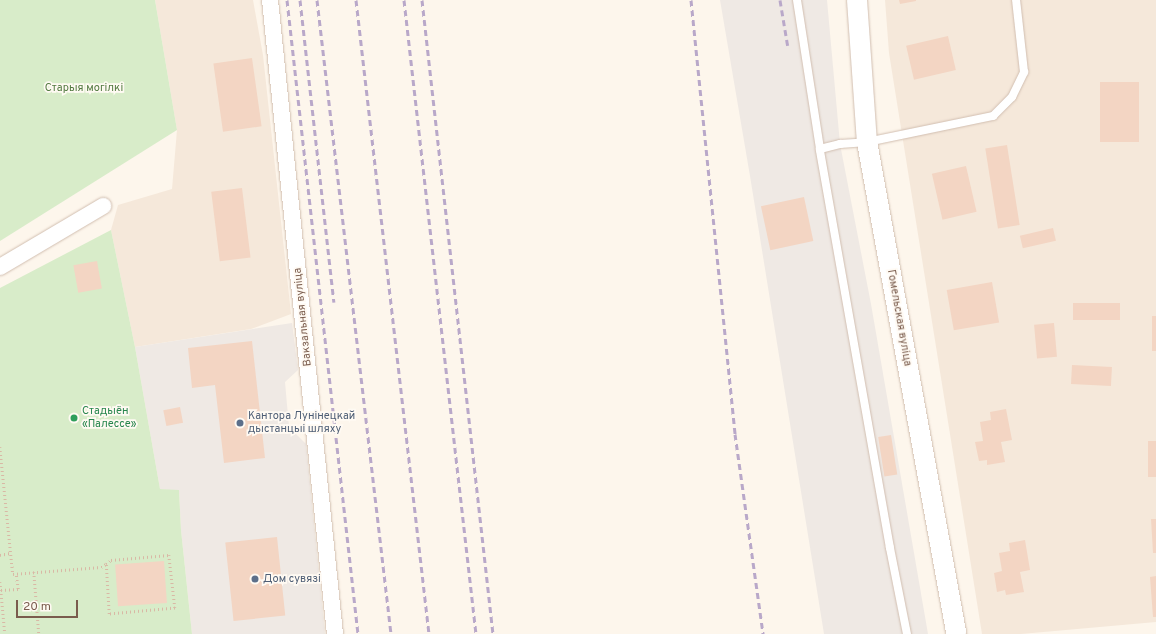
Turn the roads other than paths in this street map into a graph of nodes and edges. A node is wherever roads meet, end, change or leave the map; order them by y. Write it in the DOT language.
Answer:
graph roads {
  1 [pos="270,0"];
  2 [pos="797,0"];
  3 [pos="857,0"];
  4 [pos="1016,0"];
  5 [pos="867,142"];
  6 [pos="820,149"];
  7 [pos="102,206"];
  8 [pos="0,267"];
  9 [pos="335,634"];
  10 [pos="907,634"];
  11 [pos="956,634"];
  1 -- 9 [label="street, Вакзальная вуліца"];
  2 -- 6 [label="lane"];
  3 -- 5 [label="street, Гомельская вуліца"];
  4 -- 5 [label="lane"];
  5 -- 6 [label="lane"];
  5 -- 11 [label="street, Гомельская вуліца"];
  6 -- 10 [label="lane"];
  7 -- 8 [label="street"];
}
